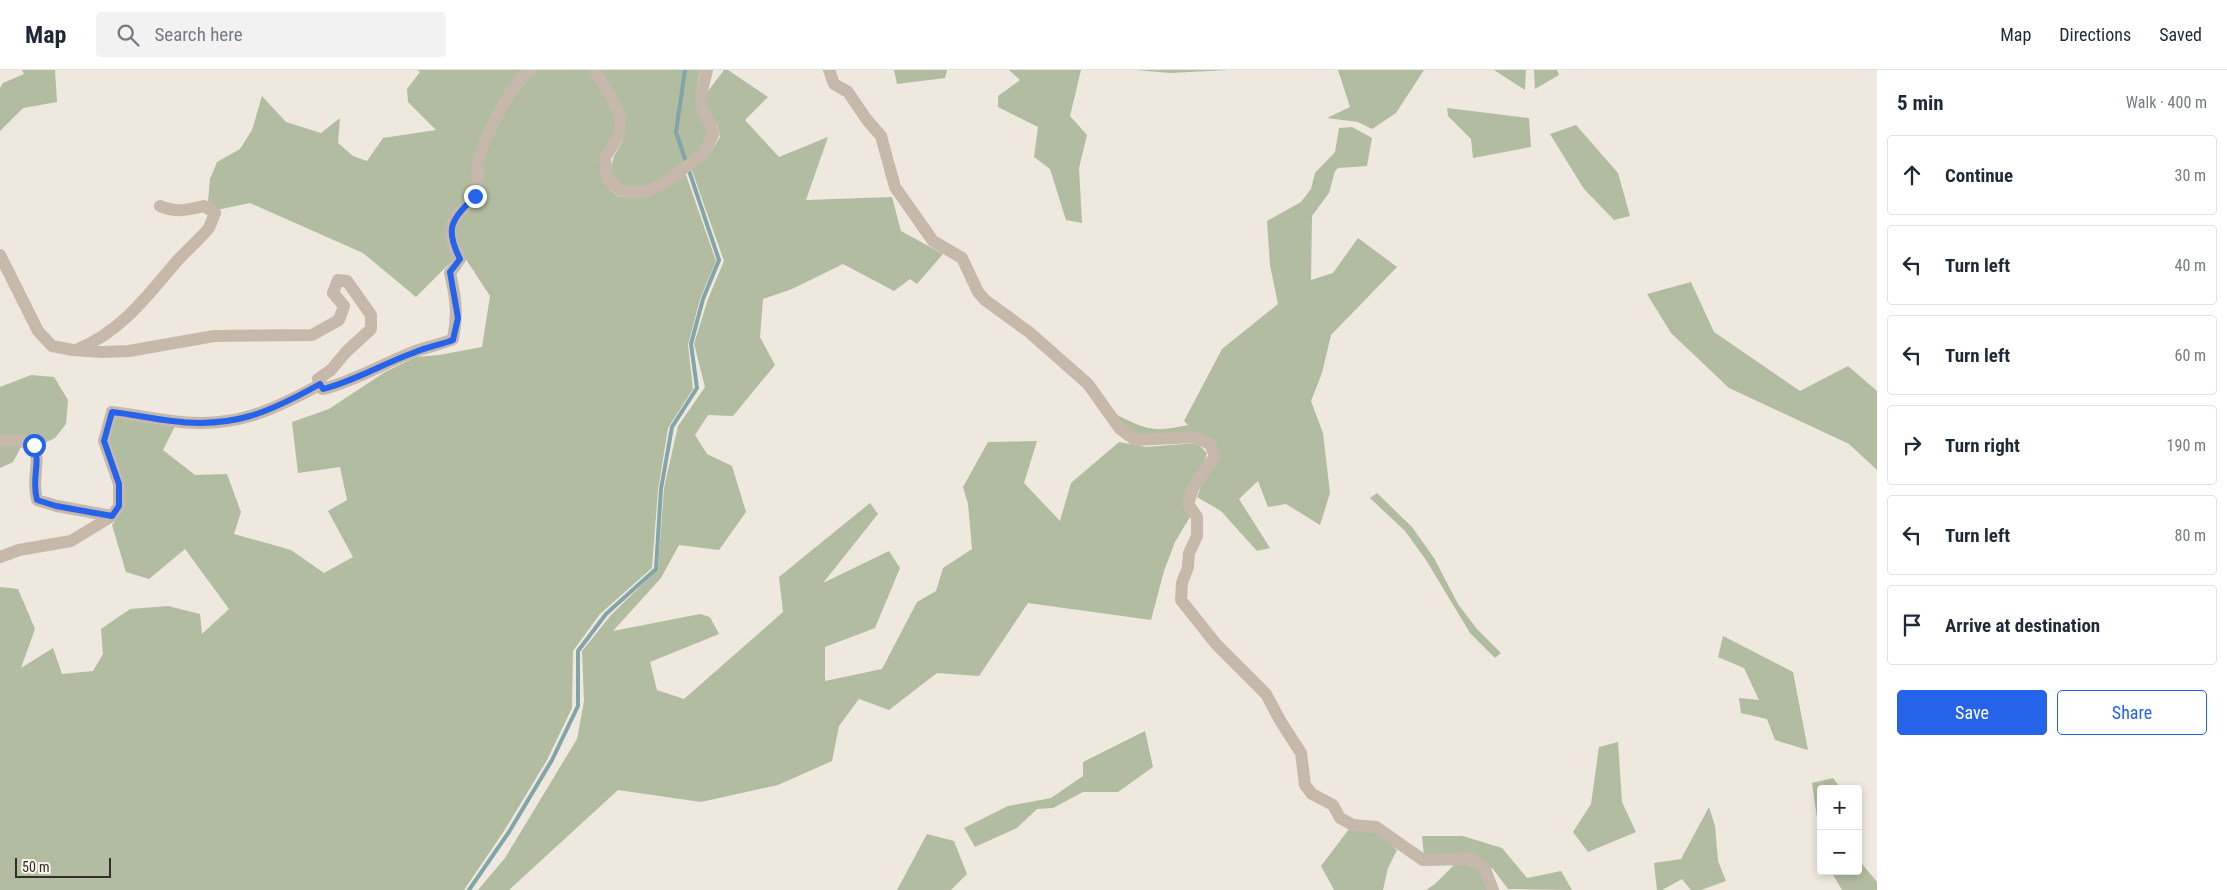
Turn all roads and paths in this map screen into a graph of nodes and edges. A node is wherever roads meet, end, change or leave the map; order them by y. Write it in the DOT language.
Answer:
graph roads {
  1 [pos="531,70"];
  2 [pos="594,70"];
  3 [pos="707,70"];
  4 [pos="829,70"];
  5 [pos="160,206"];
  6 [pos="0,255"];
  7 [pos="73,350"];
  8 [pos="320,384"];
  9 [pos="0,440"];
  10 [pos="112,516"];
  11 [pos="0,557"];
  12 [pos="1493,890"];
  1 -- 8 [label="street"];
  2 -- 3 [label="street"];
  4 -- 12 [label="street"];
  5 -- 7 [label="street"];
  6 -- 7 [label="street"];
  7 -- 8 [label="street"];
  8 -- 10 [label="street"];
  9 -- 10 [label="street"];
  10 -- 11 [label="street"];
}
